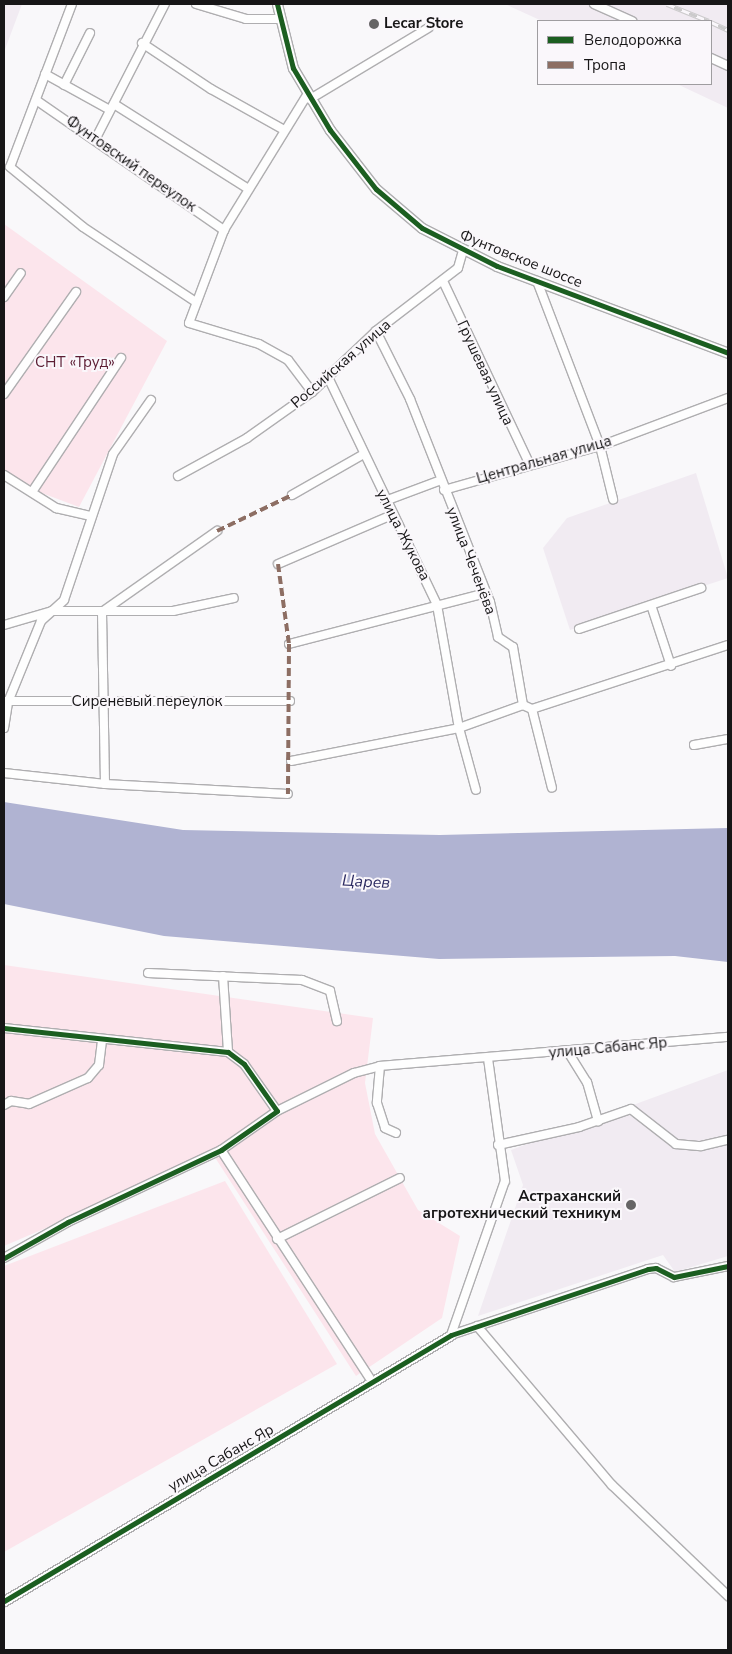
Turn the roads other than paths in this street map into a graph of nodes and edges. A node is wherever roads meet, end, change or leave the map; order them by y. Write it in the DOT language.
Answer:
graph roads {
  1 [pos="72,4"];
  2 [pos="165,4"];
  3 [pos="196,4"];
  4 [pos="277,4"];
  5 [pos="594,4"];
  6 [pos="279,19"];
  7 [pos="630,20"];
  8 [pos="428,28"];
  9 [pos="90,33"];
  10 [pos="142,43"];
  11 [pos="712,58"];
  12 [pos="728,66"];
  13 [pos="45,74"];
  14 [pos="64,85"];
  15 [pos="308,97"];
  16 [pos="36,100"];
  17 [pos="112,107"];
  18 [pos="284,130"];
  19 [pos="96,138"];
  20 [pos="247,188"];
  21 [pos="224,230"];
  22 [pos="462,251"];
  23 [pos="21,273"];
  24 [pos="443,281"];
  25 [pos="537,281"];
  26 [pos="76,292"];
  27 [pos="4,297"];
  28 [pos="196,302"];
  29 [pos="376,331"];
  30 [pos="728,353"];
  31 [pos="121,358"];
  32 [pos="327,374"];
  33 [pos="312,392"];
  34 [pos="4,394"];
  35 [pos="728,398"];
  36 [pos="151,400"];
  37 [pos="600,446"];
  38 [pos="364,454"];
  39 [pos="529,463"];
  40 [pos="4,475"];
  41 [pos="178,476"];
  42 [pos="441,480"];
  43 [pos="444,490"];
  44 [pos="32,492"];
  45 [pos="292,495"];
  46 [pos="613,499"];
  47 [pos="385,501"];
  48 [pos="392,515"];
  49 [pos="91,516"];
  50 [pos="217,531"];
  51 [pos="278,564"];
  52 [pos="701,588"];
  53 [pos="486,593"];
  54 [pos="234,598"];
  55 [pos="437,605"];
  56 [pos="651,605"];
  57 [pos="52,611"];
  58 [pos="102,612"];
  59 [pos="4,626"];
  60 [pos="579,629"];
  61 [pos="289,644"];
  62 [pos="728,645"];
  63 [pos="671,666"];
  64 [pos="6,701"];
  65 [pos="290,701"];
  66 [pos="101,703"];
  67 [pos="523,705"];
  68 [pos="532,709"];
  69 [pos="4,728"];
  70 [pos="459,728"];
  71 [pos="728,739"];
  72 [pos="694,745"];
  73 [pos="291,761"];
  74 [pos="4,773"];
  75 [pos="105,784"];
  76 [pos="552,788"];
  77 [pos="476,790"];
  78 [pos="288,794"];
  79 [pos="148,973"];
  80 [pos="222,976"];
  81 [pos="337,1021"];
  82 [pos="4,1028"];
  83 [pos="728,1037"];
  84 [pos="102,1041"];
  85 [pos="228,1052"];
  86 [pos="568,1052"];
  87 [pos="488,1058"];
  88 [pos="380,1066"];
  89 [pos="7,1103"];
  90 [pos="277,1111"];
  91 [pos="598,1121"];
  92 [pos="396,1133"];
  93 [pos="728,1140"];
  94 [pos="498,1145"];
  95 [pos="221,1150"];
  96 [pos="400,1178"];
  97 [pos="277,1239"];
  98 [pos="4,1258"];
  99 [pos="728,1266"];
  100 [pos="477,1326"];
  101 [pos="451,1335"];
  102 [pos="373,1383"];
  103 [pos="728,1596"];
  104 [pos="4,1601"];
  1 -- 13 [label="street"];
  2 -- 10 [label="street"];
  3 -- 6 [label="street"];
  4 -- 6 [label="street, Фунтовское шоссе"];
  5 -- 7 [label="street"];
  6 -- 15 [label="street, Фунтовское шоссе"];
  8 -- 15 [label="street"];
  9 -- 14 [label="street"];
  10 -- 17 [label="street"];
  10 -- 18 [label="street"];
  11 -- 12 [label="street"];
  13 -- 14 [label="street"];
  13 -- 16 [label="street"];
  14 -- 17 [label="street"];
  15 -- 18 [label="street"];
  15 -- 22 [label="street, Фунтовское шоссе"];
  16 -- 19 [label="street, Фунтовский переулок"];
  16 -- 28 [label="street"];
  17 -- 19 [label="street"];
  17 -- 20 [label="street"];
  18 -- 20 [label="street"];
  19 -- 21 [label="street, Фунтовский переулок"];
  20 -- 21 [label="street"];
  21 -- 28 [label="street"];
  22 -- 24 [label="street, Российская улица"];
  22 -- 25 [label="street, Фунтовское шоссе"];
  23 -- 27 [label="street"];
  24 -- 29 [label="street, Российская улица"];
  24 -- 39 [label="street, Грушевая улица"];
  25 -- 30 [label="street, Фунтовское шоссе"];
  25 -- 37 [label="street"];
  26 -- 34 [label="street"];
  28 -- 33 [label="street"];
  29 -- 32 [label="street, Российская улица"];
  29 -- 42 [label="street, улица Чеченёва"];
  31 -- 44 [label="street"];
  32 -- 33 [label="street, Российская улица"];
  32 -- 38 [label="street, улица Жукова"];
  33 -- 41 [label="street, Российская улица"];
  35 -- 37 [label="street, Центральная улица"];
  36 -- 49 [label="street"];
  37 -- 39 [label="street, Центральная улица"];
  37 -- 46 [label="street"];
  38 -- 45 [label="street"];
  38 -- 47 [label="street, улица Жукова"];
  39 -- 43 [label="street, Центральная улица"];
  40 -- 44 [label="street"];
  42 -- 43 [label="street, улица Чеченёва"];
  42 -- 47 [label="street"];
  43 -- 53 [label="street, улица Чеченёва"];
  44 -- 49 [label="street"];
  47 -- 48 [label="street, улица Жукова"];
  48 -- 51 [label="street"];
  48 -- 55 [label="street, улица Жукова"];
  49 -- 57 [label="street"];
  50 -- 58 [label="street"];
  52 -- 56 [label="street"];
  53 -- 55 [label="street"];
  53 -- 67 [label="street, улица Чеченёва"];
  54 -- 58 [label="street"];
  55 -- 61 [label="street"];
  55 -- 70 [label="street, улица Жукова"];
  56 -- 60 [label="street"];
  56 -- 63 [label="street"];
  57 -- 58 [label="street"];
  57 -- 59 [label="street"];
  57 -- 64 [label="street"];
  58 -- 66 [label="street"];
  62 -- 63 [label="street"];
  63 -- 68 [label="street"];
  64 -- 66 [label="street, Сиреневый переулок"];
  64 -- 69 [label="street"];
  65 -- 66 [label="street, Сиреневый переулок"];
  66 -- 75 [label="street"];
  67 -- 68 [label="street"];
  67 -- 70 [label="street"];
  68 -- 76 [label="street"];
  70 -- 73 [label="street"];
  70 -- 77 [label="street, улица Жукова"];
  71 -- 72 [label="street"];
  74 -- 75 [label="street"];
  75 -- 78 [label="street"];
  79 -- 80 [label="street"];
  80 -- 81 [label="street"];
  80 -- 85 [label="street"];
  82 -- 84 [label="street"];
  83 -- 86 [label="street, улица Сабанс Яр"];
  84 -- 85 [label="street"];
  84 -- 89 [label="street"];
  85 -- 90 [label="street"];
  86 -- 87 [label="street, улица Сабанс Яр"];
  86 -- 91 [label="street"];
  87 -- 88 [label="street, улица Сабанс Яр"];
  87 -- 94 [label="street"];
  88 -- 90 [label="street, улица Сабанс Яр"];
  88 -- 92 [label="street"];
  90 -- 95 [label="street, улица Сабанс Яр"];
  91 -- 93 [label="street"];
  91 -- 94 [label="street"];
  94 -- 101 [label="street"];
  95 -- 97 [label="street"];
  95 -- 98 [label="street, улица Сабанс Яр"];
  96 -- 97 [label="street"];
  97 -- 102 [label="street"];
  99 -- 100 [label="street"];
  100 -- 101 [label="street"];
  100 -- 103 [label="street"];
  101 -- 102 [label="street, улица Сабанс Яр"];
  102 -- 104 [label="street, улица Сабанс Яр"];
}
